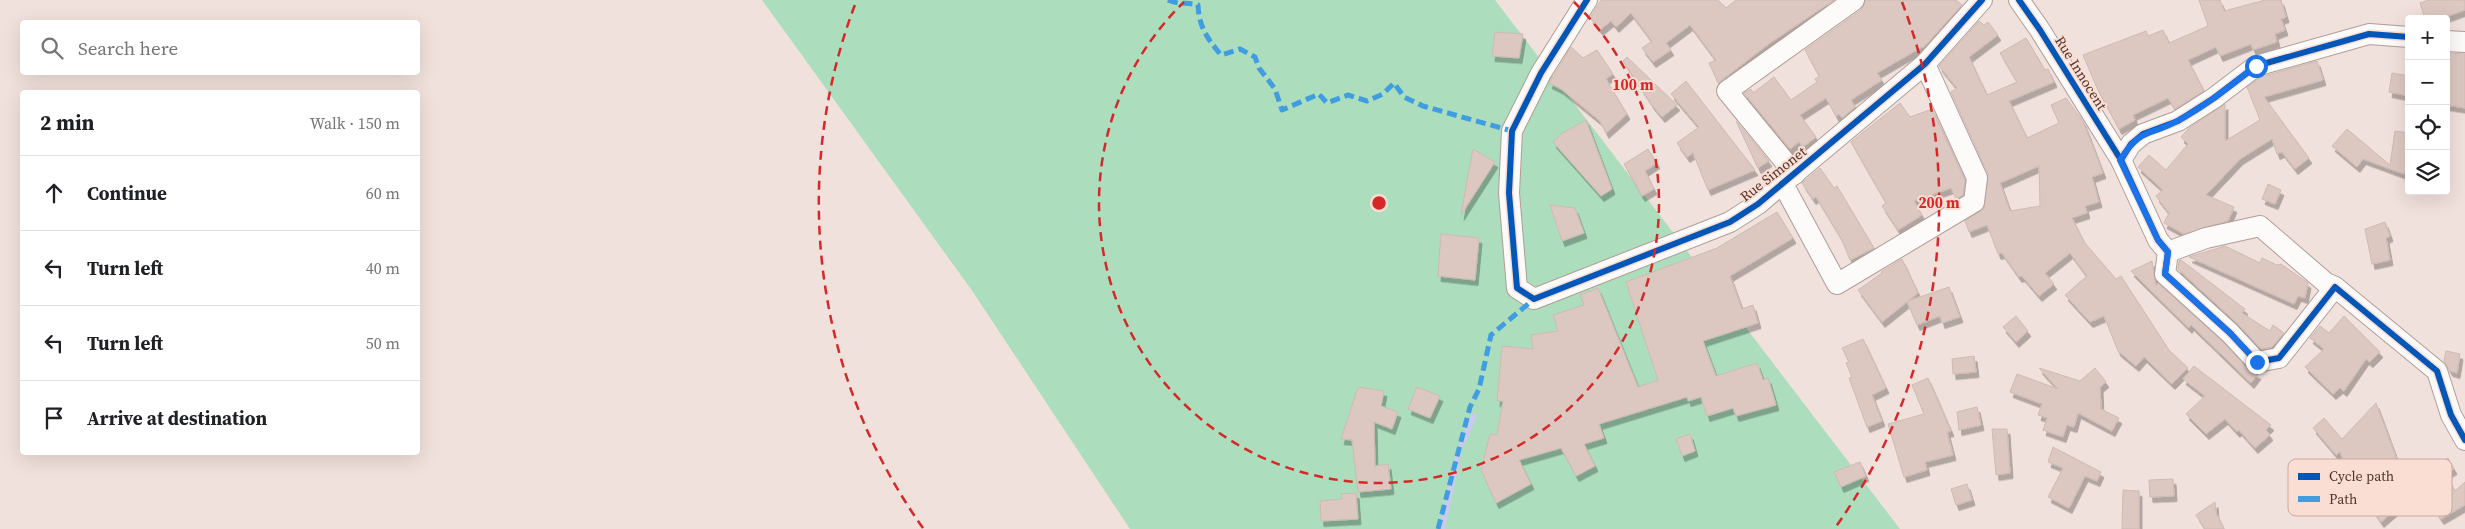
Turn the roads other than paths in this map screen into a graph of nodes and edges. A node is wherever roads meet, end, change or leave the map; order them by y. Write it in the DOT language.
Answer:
graph roads {
  1 [pos="1587,0"];
  2 [pos="1854,0"];
  3 [pos="1982,0"];
  4 [pos="2019,0"];
  5 [pos="2405,37"];
  6 [pos="2450,41"];
  7 [pos="2465,42"];
  8 [pos="1925,64"];
  9 [pos="2120,160"];
  10 [pos="1789,179"];
  11 [pos="2168,252"];
  12 [pos="2335,287"];
  13 [pos="2465,440"];
  1 -- 10 [label="street, Rue Simonet"];
  2 -- 10 [label="street"];
  3 -- 8 [label="street, Rue Simonet"];
  4 -- 9 [label="street, Rue Innocent"];
  5 -- 9 [label="street"];
  6 -- 7 [label="street"];
  8 -- 10 [label="street, Rue Simonet"];
  8 -- 10 [label="street"];
  9 -- 11 [label="street, Rue Innocent"];
  11 -- 12 [label="street"];
  11 -- 12 [label="street"];
  12 -- 13 [label="street"];
}
